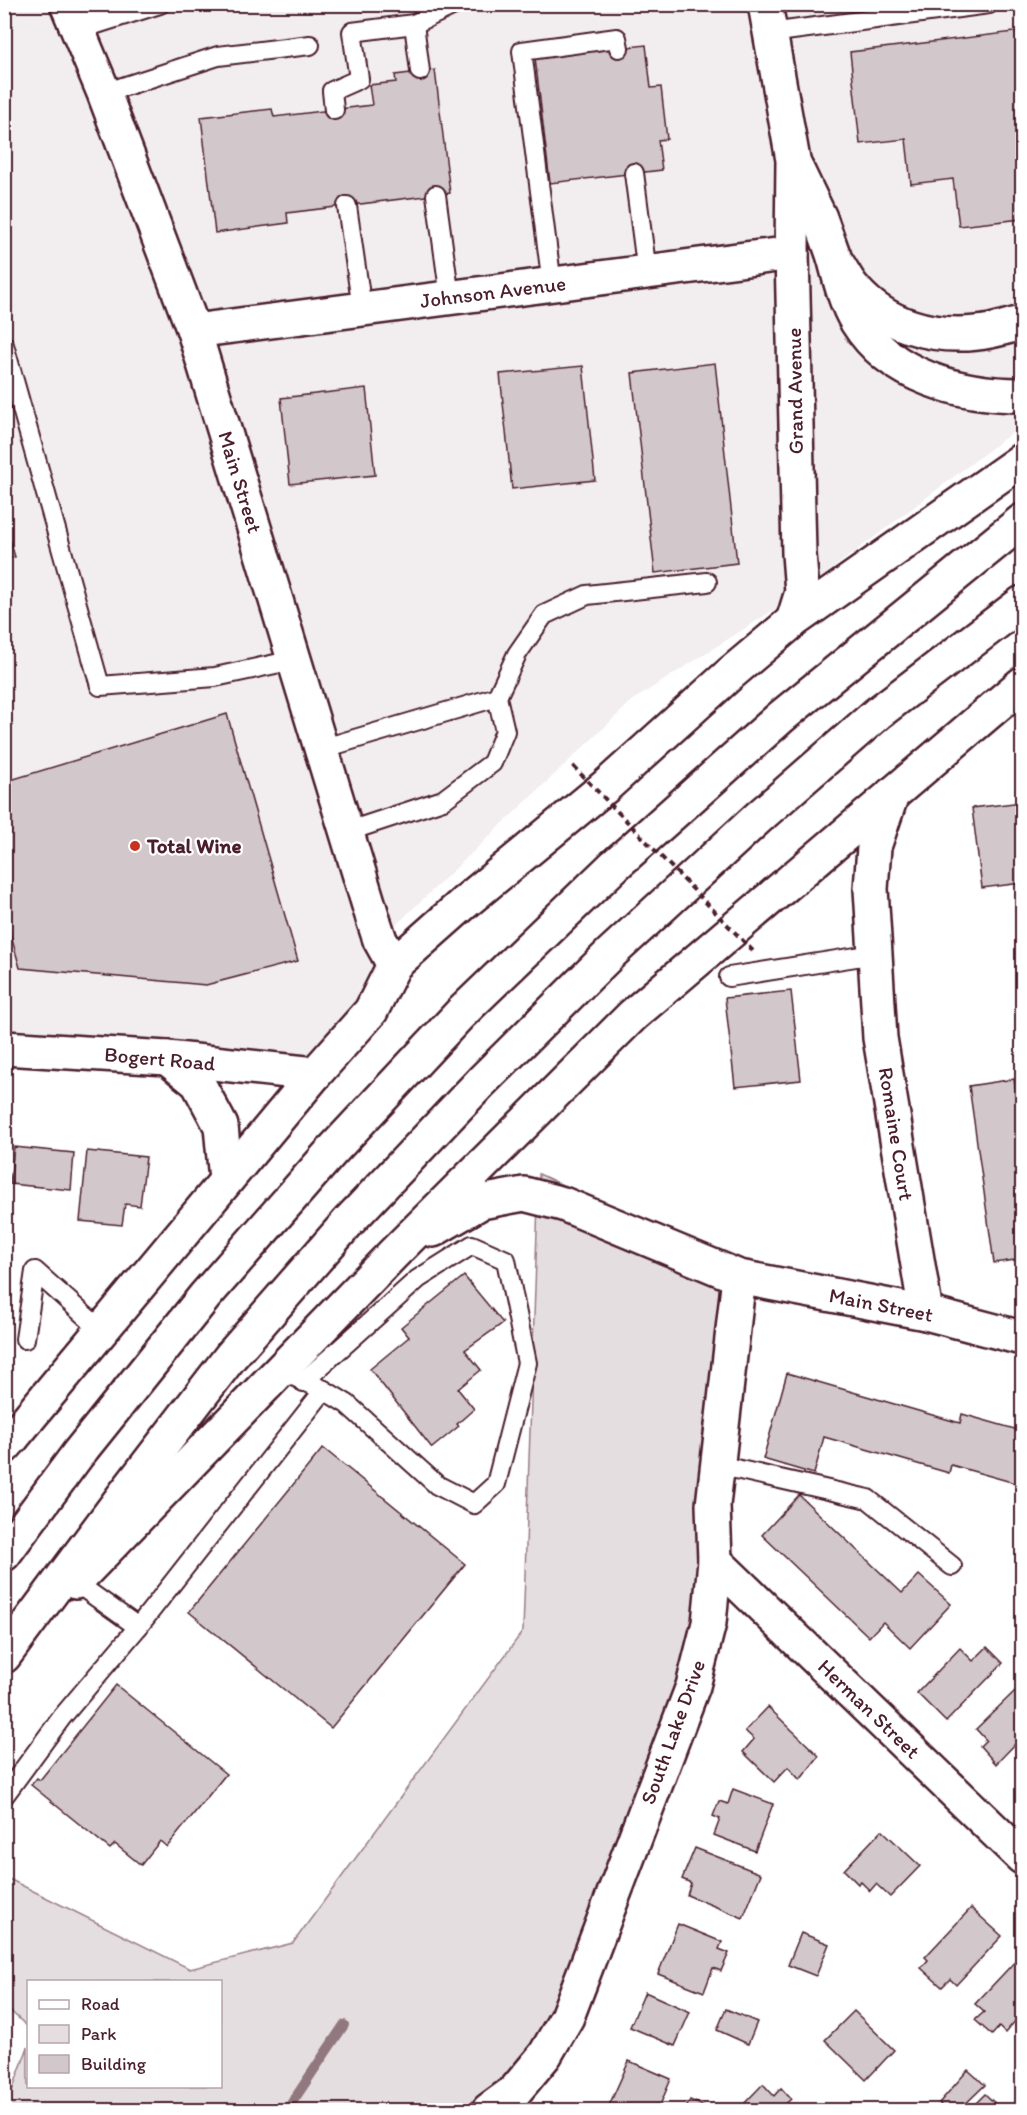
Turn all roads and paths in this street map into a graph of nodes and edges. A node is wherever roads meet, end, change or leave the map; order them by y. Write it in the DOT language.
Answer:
graph roads {
  1 [pos="102,4"];
  2 [pos="456,4"];
  3 [pos="989,4"];
  4 [pos="158,5"];
  5 [pos="72,17"];
  6 [pos="767,19"];
  7 [pos="414,24"];
  8 [pos="310,45"];
  9 [pos="619,48"];
  10 [pos="420,71"];
  11 [pos="104,93"];
  12 [pos="334,110"];
  13 [pos="793,160"];
  14 [pos="634,173"];
  15 [pos="436,195"];
  16 [pos="347,206"];
  17 [pos="792,254"];
  18 [pos="834,257"];
  19 [pos="647,273"];
  20 [pos="552,285"];
  21 [pos="450,298"];
  22 [pos="362,309"];
  23 [pos="1023,323"];
  24 [pos="194,331"];
  25 [pos="4,345"];
  26 [pos="1023,395"];
  27 [pos="1023,460"];
  28 [pos="1023,521"];
  29 [pos="707,582"];
  30 [pos="1023,603"];
  31 [pos="793,621"];
  32 [pos="294,660"];
  33 [pos="1023,684"];
  34 [pos="497,698"];
  35 [pos="321,749"];
  36 [pos="573,766"];
  37 [pos="892,794"];
  38 [pos="346,832"];
  39 [pos="755,953"];
  40 [pos="875,954"];
  41 [pos="394,965"];
  42 [pos="729,977"];
  43 [pos="4,1048"];
  44 [pos="167,1058"];
  45 [pos="315,1074"];
  46 [pos="226,1180"];
  47 [pos="393,1254"];
  48 [pos="739,1277"];
  49 [pos="926,1313"];
  50 [pos="101,1330"];
  51 [pos="1023,1338"];
  52 [pos="25,1339"];
  53 [pos="292,1376"];
  54 [pos="324,1390"];
  55 [pos="7,1441"];
  56 [pos="718,1465"];
  57 [pos="4,1554"];
  58 [pos="715,1562"];
  59 [pos="952,1566"];
  60 [pos="75,1582"];
  61 [pos="138,1627"];
  62 [pos="6,1654"];
  63 [pos="4,1796"];
  64 [pos="1023,1857"];
  65 [pos="513,2104"];
  1 -- 5 [label="lane"];
  2 -- 7 [label="lane"];
  3 -- 6 [label="lane"];
  4 -- 5 [label="lane"];
  5 -- 11 [label="main road, Main Street"];
  6 -- 13 [label="main road, Grand Avenue"];
  7 -- 10 [label="lane"];
  7 -- 12 [label="lane"];
  8 -- 11 [label="lane"];
  9 -- 20 [label="lane"];
  11 -- 24 [label="main road, Main Street"];
  13 -- 17 [label="main road, Grand Avenue"];
  13 -- 18 [label="main road, Grand Avenue"];
  14 -- 19 [label="lane"];
  15 -- 21 [label="lane"];
  16 -- 22 [label="lane"];
  17 -- 19 [label="main road, Johnson Avenue"];
  17 -- 31 [label="main road, Grand Avenue"];
  18 -- 23 [label="main road"];
  18 -- 26 [label="main road"];
  19 -- 20 [label="main road, Johnson Avenue"];
  20 -- 21 [label="main road, Johnson Avenue"];
  21 -- 22 [label="main road, Johnson Avenue"];
  22 -- 24 [label="main road, Johnson Avenue"];
  24 -- 32 [label="main road, Main Street"];
  25 -- 32 [label="lane"];
  27 -- 31 [label="main road"];
  28 -- 57 [label="main road"];
  29 -- 34 [label="lane"];
  30 -- 62 [label="main road"];
  31 -- 41 [label="main road"];
  32 -- 35 [label="main road, Main Street"];
  33 -- 37 [label="main road"];
  34 -- 35 [label="lane"];
  34 -- 38 [label="lane"];
  35 -- 38 [label="main road, Main Street"];
  36 -- 39 [label="path, bridge"];
  37 -- 40 [label="main road, Romaine Court"];
  37 -- 47 [label="main road"];
  38 -- 41 [label="main road, Main Street"];
  40 -- 42 [label="lane"];
  40 -- 49 [label="main road, Romaine Court"];
  41 -- 45 [label="main road"];
  43 -- 44 [label="main road, Bogert Road"];
  44 -- 45 [label="main road, Bogert Road"];
  44 -- 46 [label="main road"];
  45 -- 46 [label="main road"];
  46 -- 50 [label="main road"];
  47 -- 48 [label="main road, Main Street"];
  47 -- 53 [label="main road"];
  48 -- 49 [label="main road, Main Street"];
  48 -- 56 [label="main road, South Lake Drive"];
  49 -- 51 [label="main road, Main Street"];
  50 -- 52 [label="lane"];
  50 -- 55 [label="main road"];
  53 -- 54 [label="lane"];
  53 -- 54 [label="lane"];
  53 -- 60 [label="main road"];
  54 -- 61 [label="lane"];
  56 -- 58 [label="main road, South Lake Drive"];
  56 -- 59 [label="lane"];
  58 -- 64 [label="main road, Herman Street"];
  58 -- 65 [label="main road, South Lake Drive"];
  60 -- 61 [label="lane"];
  60 -- 62 [label="main road"];
  61 -- 63 [label="lane"];
}
